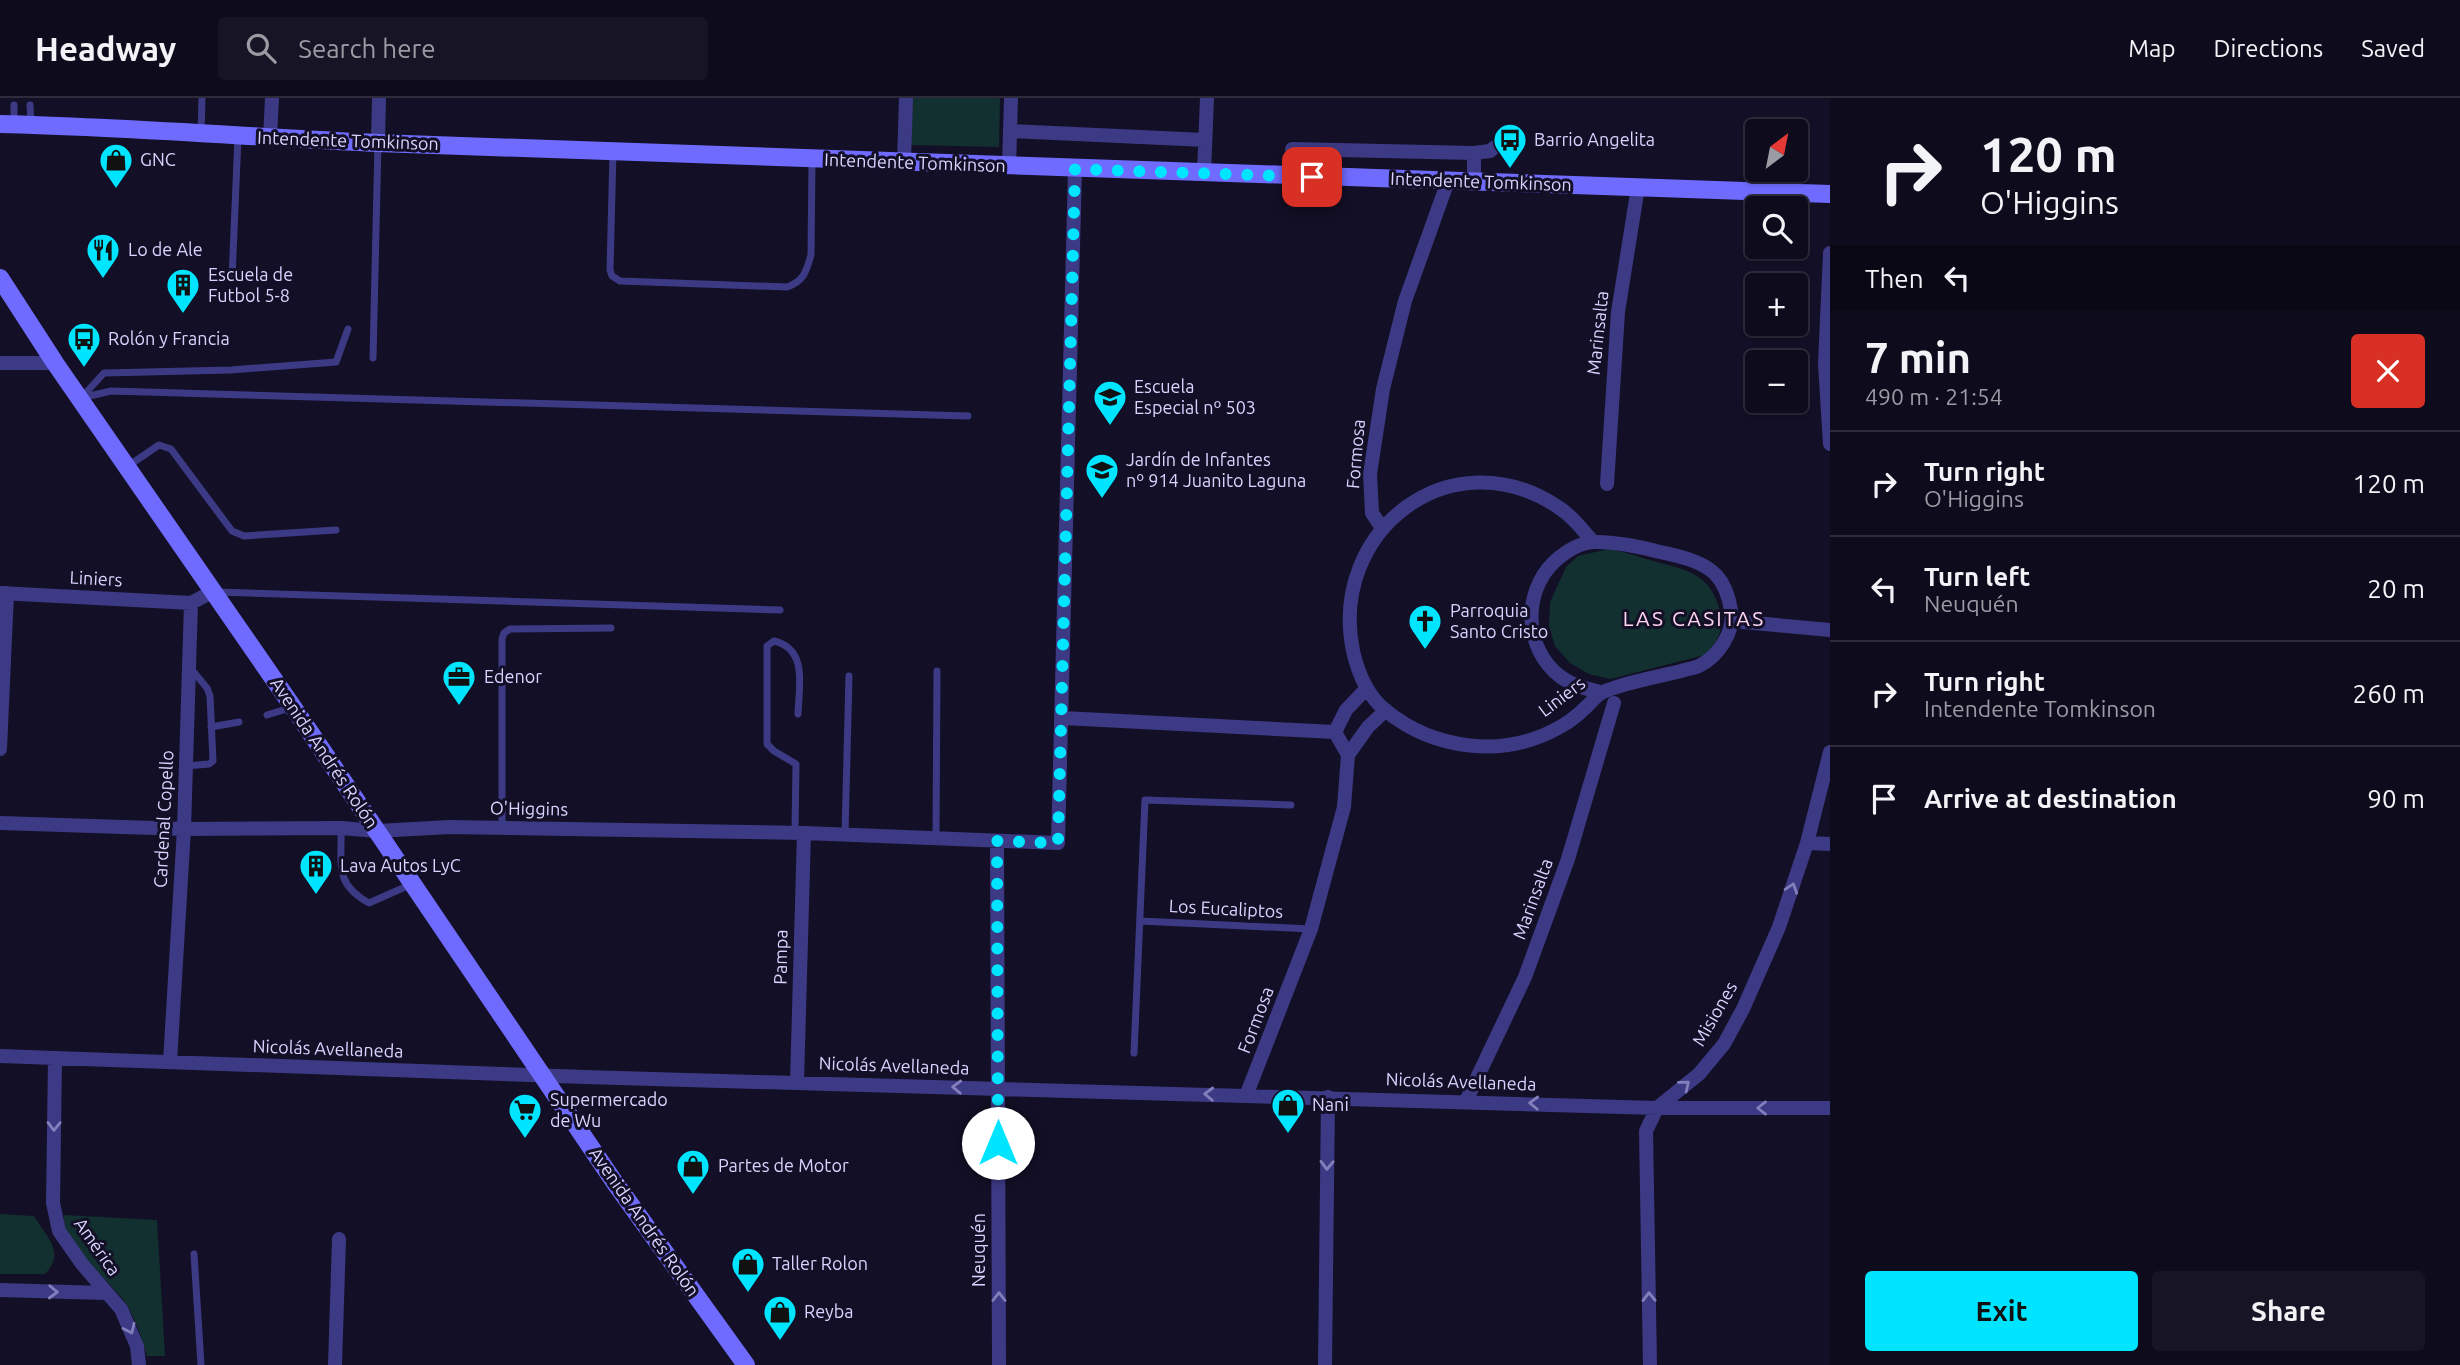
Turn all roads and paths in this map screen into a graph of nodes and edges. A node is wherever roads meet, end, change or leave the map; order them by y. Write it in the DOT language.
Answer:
graph roads {
  1 [pos="202,98"];
  2 [pos="272,98"];
  3 [pos="379,98"];
  4 [pos="906,98"];
  5 [pos="1011,98"];
  6 [pos="1207,98"];
  7 [pos="14,105"];
  8 [pos="30,105"];
  9 [pos="15,124"];
  10 [pos="1010,131"];
  11 [pos="201,134"];
  12 [pos="238,136"];
  13 [pos="270,138"];
  14 [pos="1205,140"];
  15 [pos="378,143"];
  16 [pos="1495,147"];
  17 [pos="1292,149"];
  18 [pos="613,151"];
  19 [pos="1474,153"];
  20 [pos="812,158"];
  21 [pos="904,162"];
  22 [pos="1009,167"];
  23 [pos="1075,169"];
  24 [pos="1204,173"];
  25 [pos="1448,181"];
  26 [pos="1474,181"];
  27 [pos="1638,187"];
  28 [pos="1830,194"];
  29 [pos="1830,253"];
  30 [pos="0,278"];
  31 [pos="232,278"];
  32 [pos="348,328"];
  33 [pos="373,358"];
  34 [pos="0,363"];
  35 [pos="55,363"];
  36 [pos="81,398"];
  37 [pos="1828,402"];
  38 [pos="968,416"];
  39 [pos="1830,444"];
  40 [pos="127,466"];
  41 [pos="1606,484"];
  42 [pos="1382,528"];
  43 [pos="336,530"];
  44 [pos="1593,542"];
  45 [pos="212,592"];
  46 [pos="3,593"];
  47 [pos="191,603"];
  48 [pos="780,610"];
  49 [pos="1733,621"];
  50 [pos="611,628"];
  51 [pos="1830,630"];
  52 [pos="190,667"];
  53 [pos="937,671"];
  54 [pos="849,676"];
  55 [pos="1366,689"];
  56 [pos="1601,692"];
  57 [pos="1615,703"];
  58 [pos="293,707"];
  59 [pos="1385,710"];
  60 [pos="798,714"];
  61 [pos="267,715"];
  62 [pos="1063,718"];
  63 [pos="239,722"];
  64 [pos="211,727"];
  65 [pos="1335,732"];
  66 [pos="0,749"];
  67 [pos="1830,752"];
  68 [pos="1349,755"];
  69 [pos="186,766"];
  70 [pos="1291,805"];
  71 [pos="0,823"];
  72 [pos="341,828"];
  73 [pos="502,828"];
  74 [pos="184,829"];
  75 [pos="377,831"];
  76 [pos="799,833"];
  77 [pos="845,835"];
  78 [pos="936,838"];
  79 [pos="997,841"];
  80 [pos="1807,843"];
  81 [pos="1830,844"];
  82 [pos="413,884"];
  83 [pos="1140,921"];
  84 [pos="1311,929"];
  85 [pos="1134,1053"];
  86 [pos="0,1056"];
  87 [pos="55,1058"];
  88 [pos="170,1062"];
  89 [pos="542,1075"];
  90 [pos="797,1082"];
  91 [pos="998,1088"];
  92 [pos="1246,1096"];
  93 [pos="1328,1097"];
  94 [pos="1466,1101"];
  95 [pos="1657,1108"];
  96 [pos="1830,1108"];
  97 [pos="339,1239"];
  98 [pos="194,1254"];
  99 [pos="0,1290"];
  100 [pos="106,1293"];
  101 [pos="139,1365"];
  102 [pos="201,1365"];
  103 [pos="335,1365"];
  104 [pos="746,1365"];
  105 [pos="999,1365"];
  106 [pos="1325,1365"];
  107 [pos="1650,1365"];
  1 -- 11 [label="lane"];
  2 -- 13 [label="street"];
  3 -- 15 [label="street"];
  4 -- 21 [label="street"];
  5 -- 10 [label="street"];
  6 -- 14 [label="street"];
  7 -- 9 [label="lane"];
  8 -- 9 [label="lane"];
  9 -- 11 [label="street, Intendente Tomkinson"];
  10 -- 14 [label="street"];
  10 -- 22 [label="street"];
  11 -- 12 [label="street, Intendente Tomkinson"];
  12 -- 13 [label="street, Intendente Tomkinson"];
  12 -- 31 [label="lane"];
  13 -- 15 [label="street, Intendente Tomkinson"];
  14 -- 24 [label="street"];
  15 -- 18 [label="street, Intendente Tomkinson"];
  15 -- 33 [label="lane"];
  16 -- 19 [label="street"];
  17 -- 19 [label="street"];
  18 -- 20 [label="street, Intendente Tomkinson"];
  18 -- 20 [label="lane"];
  19 -- 26 [label="street"];
  20 -- 21 [label="street, Intendente Tomkinson"];
  21 -- 22 [label="street, Intendente Tomkinson"];
  22 -- 23 [label="street, Intendente Tomkinson"];
  23 -- 24 [label="street, Intendente Tomkinson"];
  23 -- 62 [label="street"];
  24 -- 25 [label="street, Intendente Tomkinson"];
  25 -- 26 [label="street, Intendente Tomkinson"];
  25 -- 42 [label="street, Formosa"];
  26 -- 27 [label="street, Intendente Tomkinson"];
  27 -- 28 [label="street, Intendente Tomkinson"];
  27 -- 41 [label="street, Marinsalta"];
  29 -- 37 [label="street"];
  30 -- 35 [label="street, Avenida Andrés Rolón"];
  32 -- 36 [label="lane"];
  34 -- 35 [label="street"];
  35 -- 36 [label="street, Avenida Andrés Rolón"];
  36 -- 38 [label="lane"];
  36 -- 40 [label="street, Avenida Andrés Rolón"];
  37 -- 39 [label="street"];
  40 -- 43 [label="lane"];
  40 -- 45 [label="street, Avenida Andrés Rolón"];
  42 -- 44 [label="street"];
  42 -- 55 [label="street"];
  44 -- 49 [label="street"];
  44 -- 56 [label="street"];
  45 -- 47 [label="street"];
  45 -- 48 [label="lane"];
  45 -- 58 [label="street, Avenida Andrés Rolón"];
  46 -- 47 [label="street, Liniers"];
  46 -- 66 [label="street"];
  47 -- 52 [label="street, Cardenal Copello"];
  49 -- 51 [label="street"];
  49 -- 56 [label="street, Liniers"];
  50 -- 73 [label="lane"];
  52 -- 64 [label="lane"];
  52 -- 69 [label="street, Cardenal Copello"];
  53 -- 78 [label="lane"];
  54 -- 77 [label="lane"];
  55 -- 59 [label="street, Liniers"];
  55 -- 65 [label="street"];
  56 -- 59 [label="street, Liniers"];
  57 -- 94 [label="street, Marinsalta"];
  58 -- 61 [label="lane"];
  58 -- 75 [label="street, Avenida Andrés Rolón"];
  59 -- 68 [label="street, Formosa"];
  60 -- 76 [label="lane"];
  62 -- 65 [label="street"];
  62 -- 79 [label="street, O'Higgins"];
  63 -- 64 [label="lane"];
  64 -- 69 [label="lane"];
  65 -- 68 [label="street"];
  67 -- 80 [label="street, Misiones"];
  68 -- 84 [label="street, Formosa"];
  69 -- 74 [label="street, Cardenal Copello"];
  70 -- 83 [label="lane"];
  71 -- 74 [label="street, O'Higgins"];
  72 -- 74 [label="street, O'Higgins"];
  72 -- 75 [label="street, O'Higgins"];
  72 -- 82 [label="lane"];
  73 -- 75 [label="street, O'Higgins"];
  73 -- 76 [label="street, O'Higgins"];
  74 -- 88 [label="street, Cardenal Copello"];
  75 -- 82 [label="street, Avenida Andrés Rolón"];
  76 -- 77 [label="street, O'Higgins"];
  76 -- 90 [label="street, Pampa"];
  77 -- 78 [label="street, O'Higgins"];
  78 -- 79 [label="street, O'Higgins"];
  79 -- 91 [label="street, Neuquén"];
  80 -- 81 [label="street"];
  95 -- 80 [label="street, Misiones, one-way"];
  82 -- 89 [label="street, Avenida Andrés Rolón"];
  83 -- 84 [label="lane, Los Eucaliptos"];
  83 -- 85 [label="lane"];
  84 -- 92 [label="street, Formosa"];
  86 -- 87 [label="street, Nicolás Avellaneda"];
  87 -- 88 [label="street, Nicolás Avellaneda"];
  87 -- 100 [label="street, América, one-way"];
  88 -- 89 [label="street, Nicolás Avellaneda"];
  89 -- 90 [label="street, Nicolás Avellaneda"];
  89 -- 104 [label="street, Avenida Andrés Rolón"];
  91 -- 90 [label="street, Nicolás Avellaneda, one-way"];
  92 -- 91 [label="street, Nicolás Avellaneda, one-way"];
  105 -- 91 [label="street, Neuquén, one-way"];
  92 -- 93 [label="street, Nicolás Avellaneda"];
  93 -- 94 [label="street, Nicolás Avellaneda"];
  93 -- 106 [label="street, one-way"];
  95 -- 94 [label="street, Nicolás Avellaneda, one-way"];
  96 -- 95 [label="street, Nicolás Avellaneda, one-way"];
  107 -- 95 [label="street, one-way"];
  97 -- 103 [label="street"];
  98 -- 102 [label="lane"];
  99 -- 100 [label="street, one-way"];
  100 -- 101 [label="street, América, one-way"];
}
